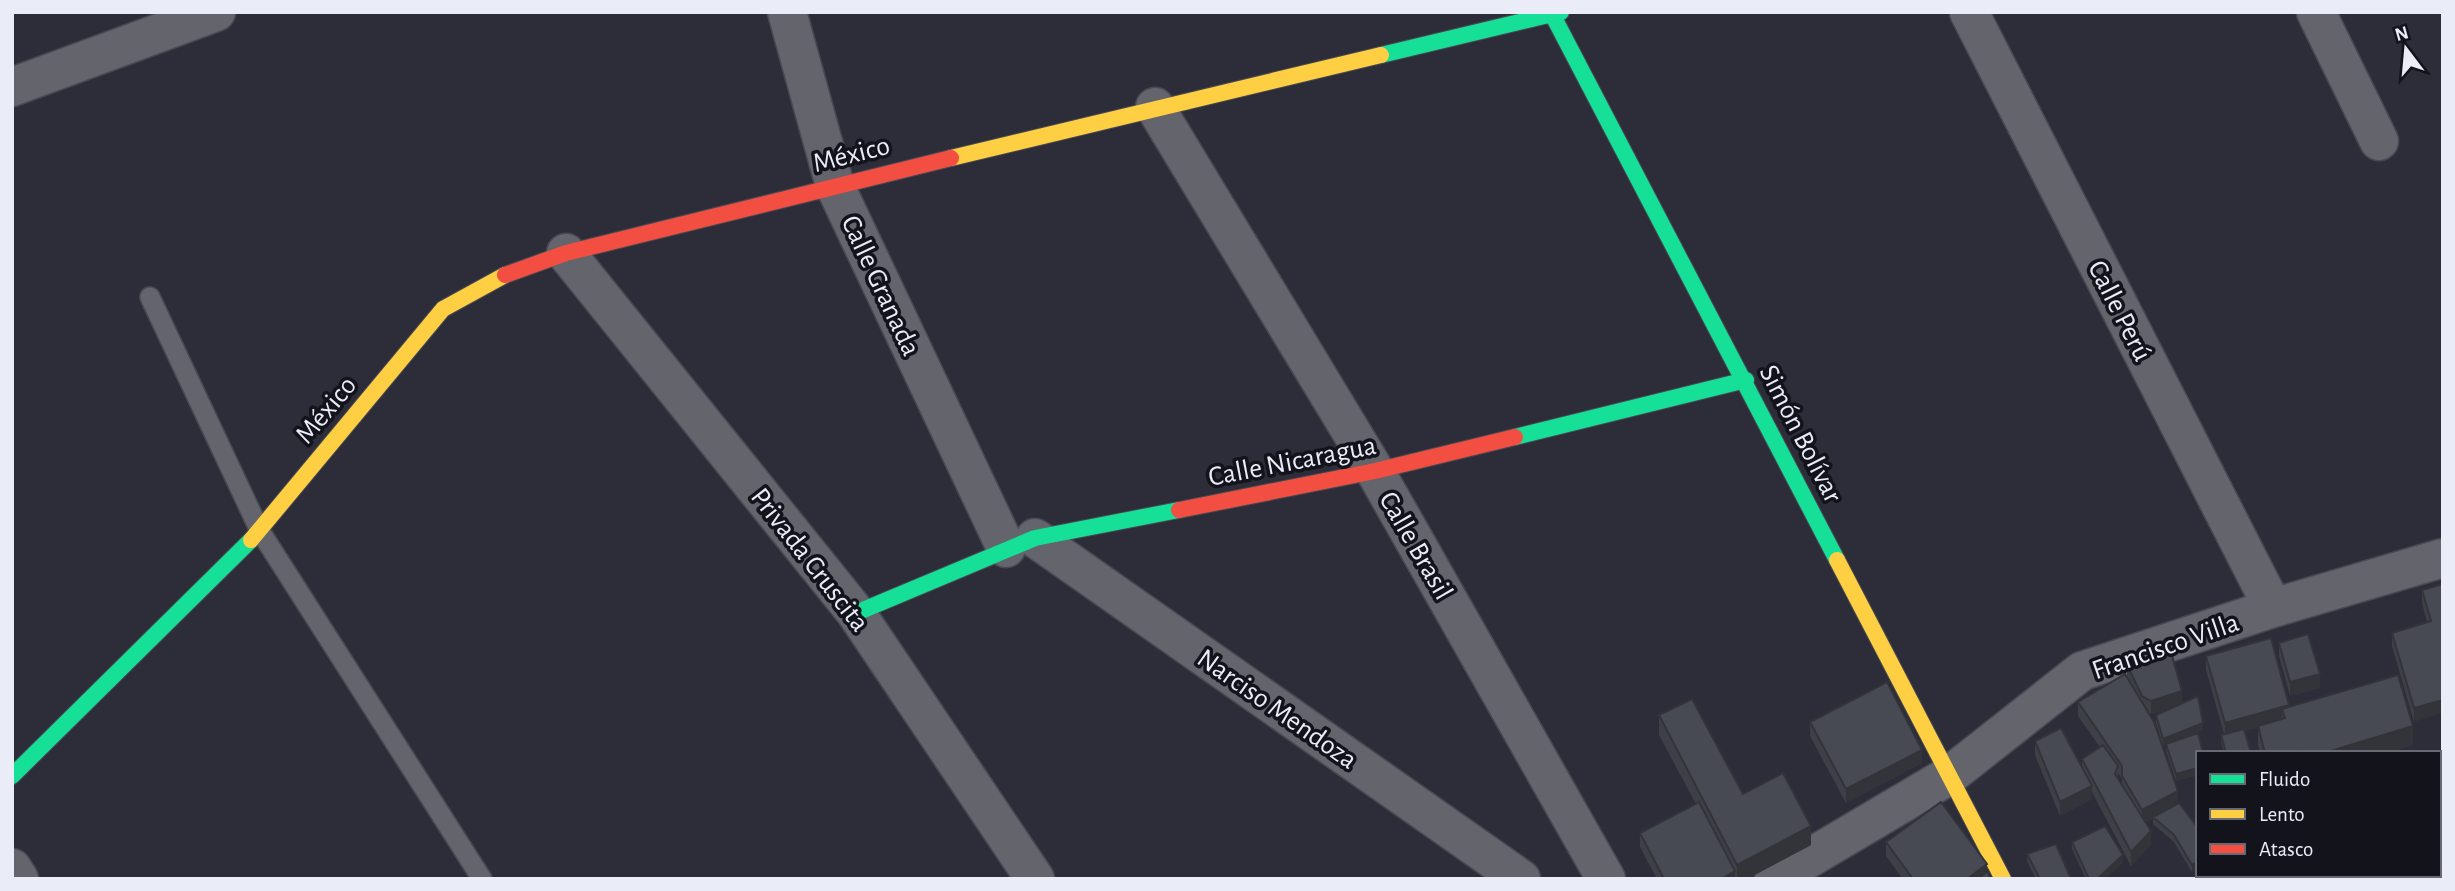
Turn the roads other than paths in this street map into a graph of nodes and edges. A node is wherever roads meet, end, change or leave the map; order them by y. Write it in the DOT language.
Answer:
graph roads {
  1 [pos="216,12"];
  2 [pos="786,12"];
  3 [pos="1969,12"];
  4 [pos="2316,12"];
  5 [pos="1555,13"];
  6 [pos="12,87"];
  7 [pos="1155,107"];
  8 [pos="2379,141"];
  9 [pos="835,186"];
  10 [pos="566,253"];
  11 [pos="150,297"];
  12 [pos="1746,380"];
  13 [pos="1375,471"];
  14 [pos="260,531"];
  15 [pos="1021,543"];
  16 [pos="2443,558"];
  17 [pos="2273,608"];
  18 [pos="856,613"];
  19 [pos="1950,775"];
  20 [pos="12,776"];
  21 [pos="12,868"];
  22 [pos="19,879"];
  23 [pos="482,879"];
  24 [pos="1035,879"];
  25 [pos="1521,879"];
  26 [pos="1606,879"];
  27 [pos="1774,879"];
  28 [pos="2003,879"];
  1 -- 6 [label="street"];
  2 -- 9 [label="street, Calle Granada"];
  3 -- 17 [label="street, Calle Perú"];
  4 -- 8 [label="street"];
  5 -- 7 [label="street, México"];
  5 -- 12 [label="street, Simón Bolívar"];
  7 -- 9 [label="street, México"];
  7 -- 13 [label="street, Calle Brasil"];
  9 -- 10 [label="street, México"];
  9 -- 15 [label="street, Calle Granada"];
  10 -- 14 [label="street, México"];
  10 -- 18 [label="street, Privada Cruscita"];
  11 -- 14 [label="lane"];
  12 -- 13 [label="street, Calle Nicaragua"];
  12 -- 19 [label="street, Simón Bolívar"];
  13 -- 15 [label="street, Calle Nicaragua"];
  13 -- 26 [label="street, Calle Brasil"];
  14 -- 20 [label="street, México"];
  14 -- 23 [label="lane"];
  15 -- 18 [label="street, Calle Nicaragua"];
  15 -- 25 [label="street, Narciso Mendoza"];
  16 -- 17 [label="street, Francisco Villa"];
  17 -- 19 [label="street, Francisco Villa"];
  18 -- 24 [label="street, Privada Cruscita"];
  19 -- 27 [label="street, Francisco Villa"];
  19 -- 28 [label="street, Simón Bolívar"];
  21 -- 22 [label="street"];
}
